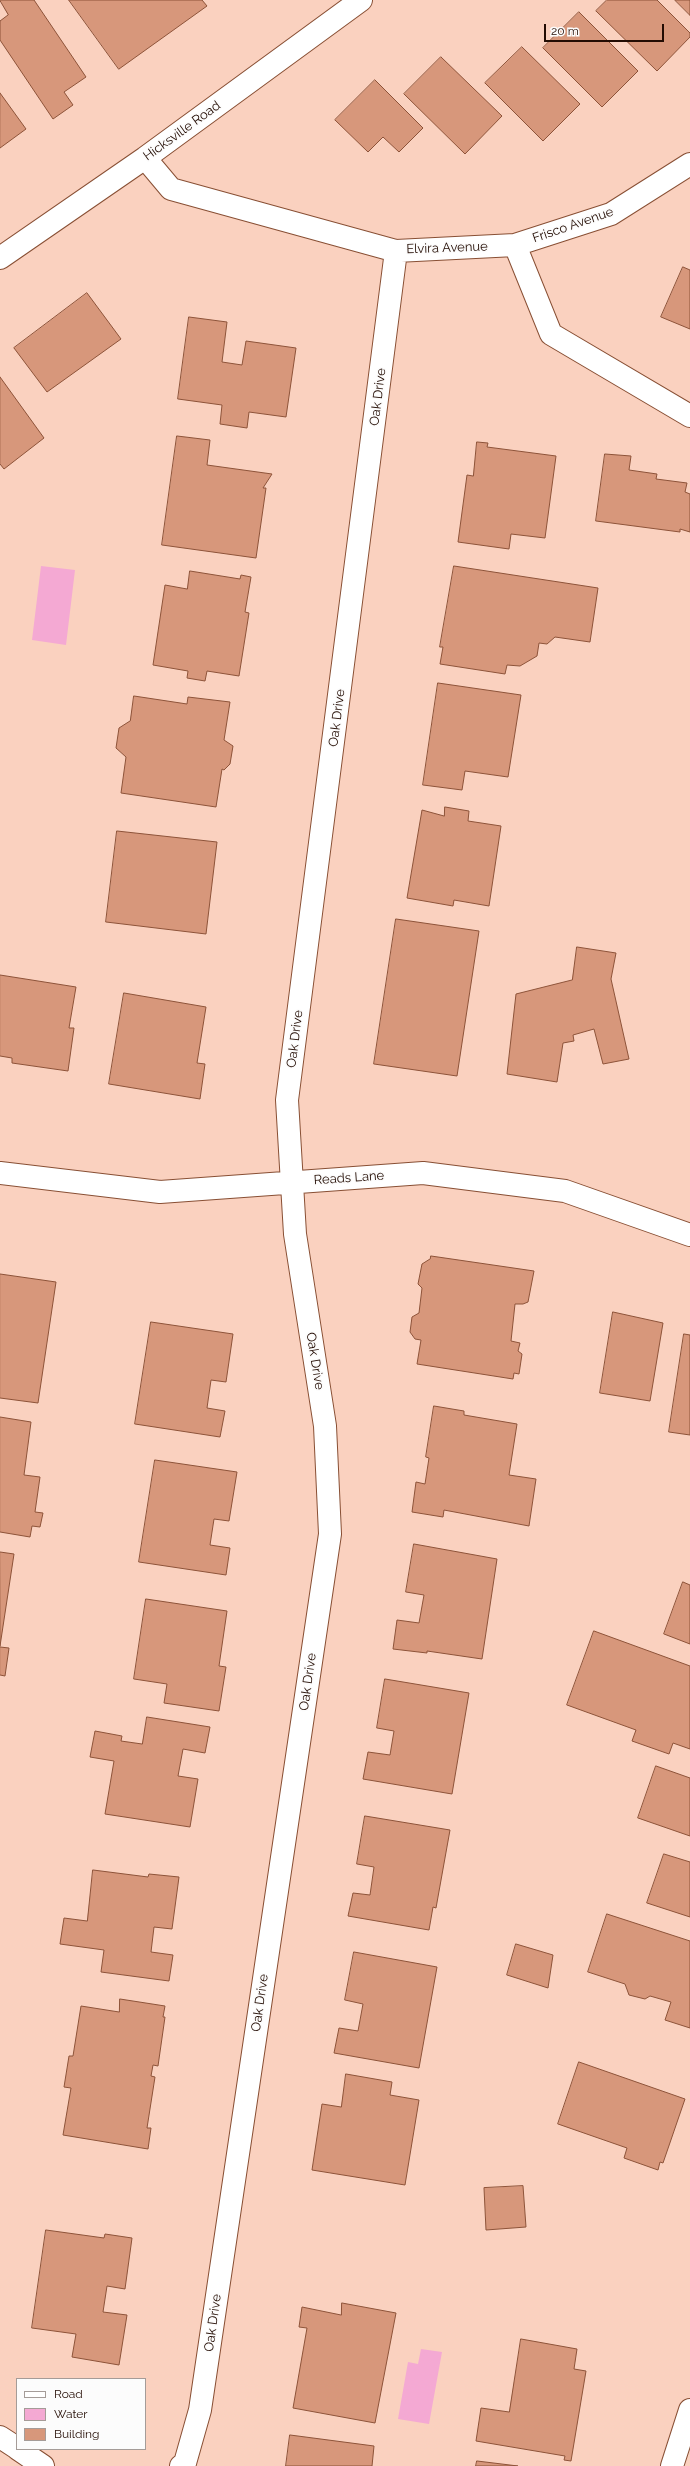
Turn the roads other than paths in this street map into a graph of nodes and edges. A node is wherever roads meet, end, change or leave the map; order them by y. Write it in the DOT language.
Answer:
graph roads {
  1 [pos="361,0"];
  2 [pos="145,158"];
  3 [pos="690,164"];
  4 [pos="515,245"];
  5 [pos="396,250"];
  6 [pos="0,258"];
  7 [pos="690,416"];
  8 [pos="0,1173"];
  9 [pos="292,1182"];
  10 [pos="690,1235"];
  11 [pos="690,2410"];
  12 [pos="0,2437"];
  13 [pos="16,2448"];
  14 [pos="19,2450"];
  15 [pos="43,2466"];
  16 [pos="181,2466"];
  17 [pos="672,2466"];
  1 -- 2 [label="street, Hicksville Road"];
  2 -- 5 [label="street, Elvira Avenue"];
  2 -- 6 [label="street, Hicksville Road"];
  3 -- 4 [label="street, Frisco Avenue"];
  4 -- 5 [label="street, Elvira Avenue"];
  4 -- 7 [label="street"];
  5 -- 9 [label="street, Oak Drive"];
  8 -- 9 [label="street, Reads Lane"];
  9 -- 10 [label="street, Reads Lane"];
  9 -- 16 [label="street, Oak Drive"];
  11 -- 17 [label="street"];
  12 -- 13 [label="street"];
  14 -- 15 [label="street"];
}
